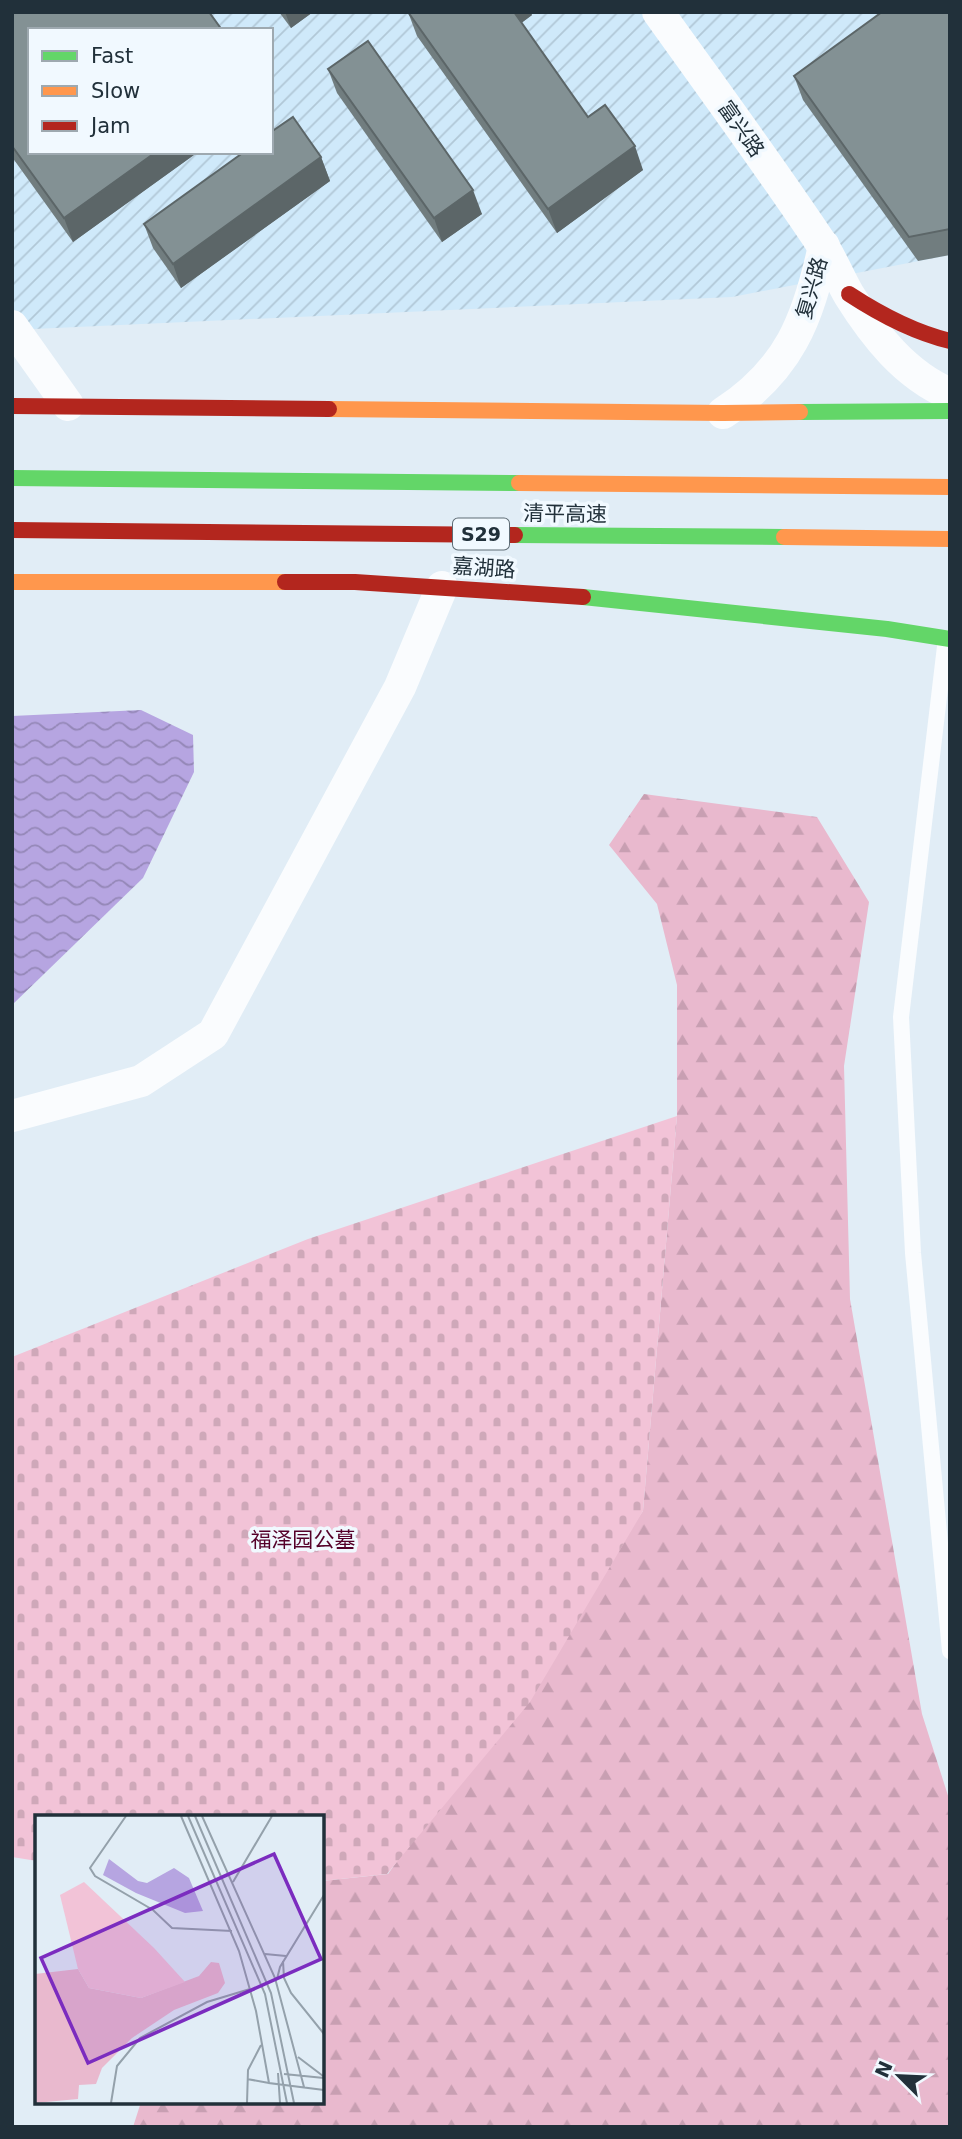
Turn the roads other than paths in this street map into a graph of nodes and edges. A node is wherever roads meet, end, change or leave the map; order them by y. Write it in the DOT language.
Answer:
graph roads {
  1 [pos="658,12"];
  2 [pos="824,246"];
  3 [pos="849,294"];
  4 [pos="12,326"];
  5 [pos="950,341"];
  6 [pos="950,394"];
  7 [pos="68,405"];
  8 [pos="12,406"];
  9 [pos="950,411"];
  10 [pos="723,412"];
  11 [pos="12,478"];
  12 [pos="950,487"];
  13 [pos="12,530"];
  14 [pos="950,539"];
  15 [pos="12,582"];
  16 [pos="442,587"];
  17 [pos="948,638"];
  18 [pos="12,1116"];
  19 [pos="950,1651"];
  1 -- 2 [label="street, 富兴路"];
  2 -- 3 [label="street, 复兴路"];
  2 -- 10 [label="street, 复兴路"];
  3 -- 5 [label="main road"];
  3 -- 6 [label="street, 复兴路"];
  4 -- 7 [label="street"];
  7 -- 8 [label="main road"];
  7 -- 10 [label="main road"];
  9 -- 10 [label="main road"];
  11 -- 12 [label="main road, 清平高速"];
  13 -- 14 [label="main road, 清平高速 / S29"];
  15 -- 16 [label="main road, 嘉湖路"];
  16 -- 17 [label="main road, 嘉湖路"];
  16 -- 18 [label="street"];
  17 -- 19 [label="lane"];
}
